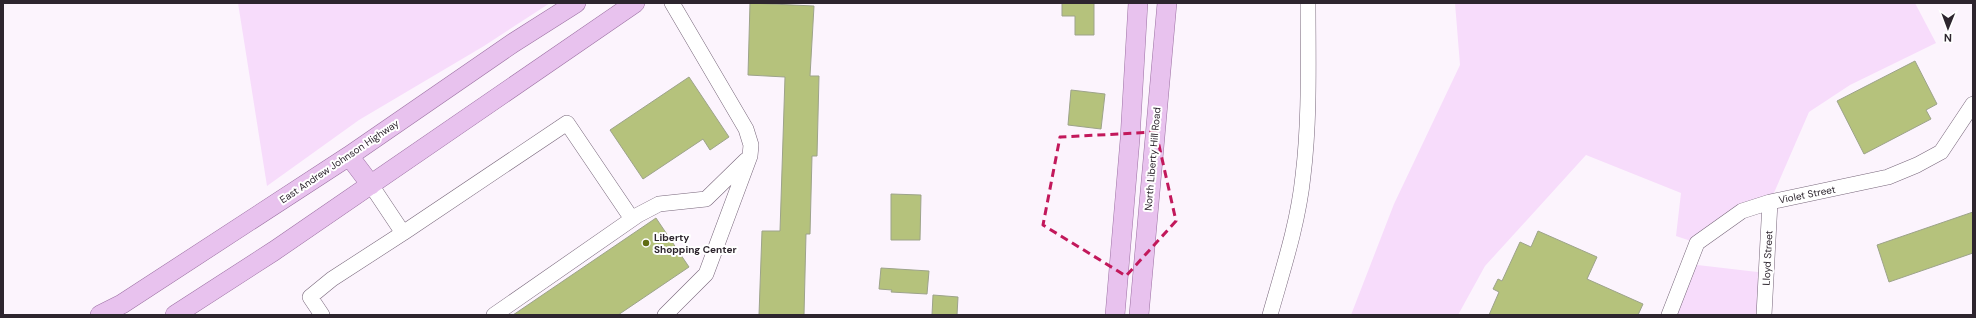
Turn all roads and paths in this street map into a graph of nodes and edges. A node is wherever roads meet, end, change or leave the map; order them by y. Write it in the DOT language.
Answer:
graph roads {
  1 [pos="576,3"];
  2 [pos="636,3"];
  3 [pos="672,3"];
  4 [pos="1138,3"];
  5 [pos="1167,3"];
  6 [pos="1308,3"];
  7 [pos="1973,104"];
  8 [pos="349,156"];
  9 [pos="750,156"];
  10 [pos="371,185"];
  11 [pos="1770,202"];
  12 [pos="632,219"];
  13 [pos="403,233"];
  14 [pos="100,315"];
  15 [pos="175,315"];
  16 [pos="322,315"];
  17 [pos="494,315"];
  18 [pos="665,315"];
  19 [pos="1114,315"];
  20 [pos="1139,315"];
  21 [pos="1270,315"];
  22 [pos="1669,315"];
  23 [pos="1764,315"];
  1 -- 8 [label="main road, East Andrew Johnson Highway"];
  2 -- 10 [label="main road"];
  3 -- 9 [label="street"];
  4 -- 19 [label="main road"];
  5 -- 20 [label="main road, North Liberty Hill Road"];
  6 -- 21 [label="street"];
  7 -- 11 [label="street, Violet Street"];
  8 -- 10 [label="main road"];
  8 -- 14 [label="main road, East Andrew Johnson Highway"];
  9 -- 12 [label="street"];
  9 -- 18 [label="street"];
  10 -- 13 [label="street"];
  10 -- 15 [label="main road"];
  11 -- 22 [label="street, Violet Street"];
  11 -- 23 [label="street, Lloyd Street"];
  12 -- 13 [label="street"];
  12 -- 17 [label="street"];
  13 -- 16 [label="street"];
}
